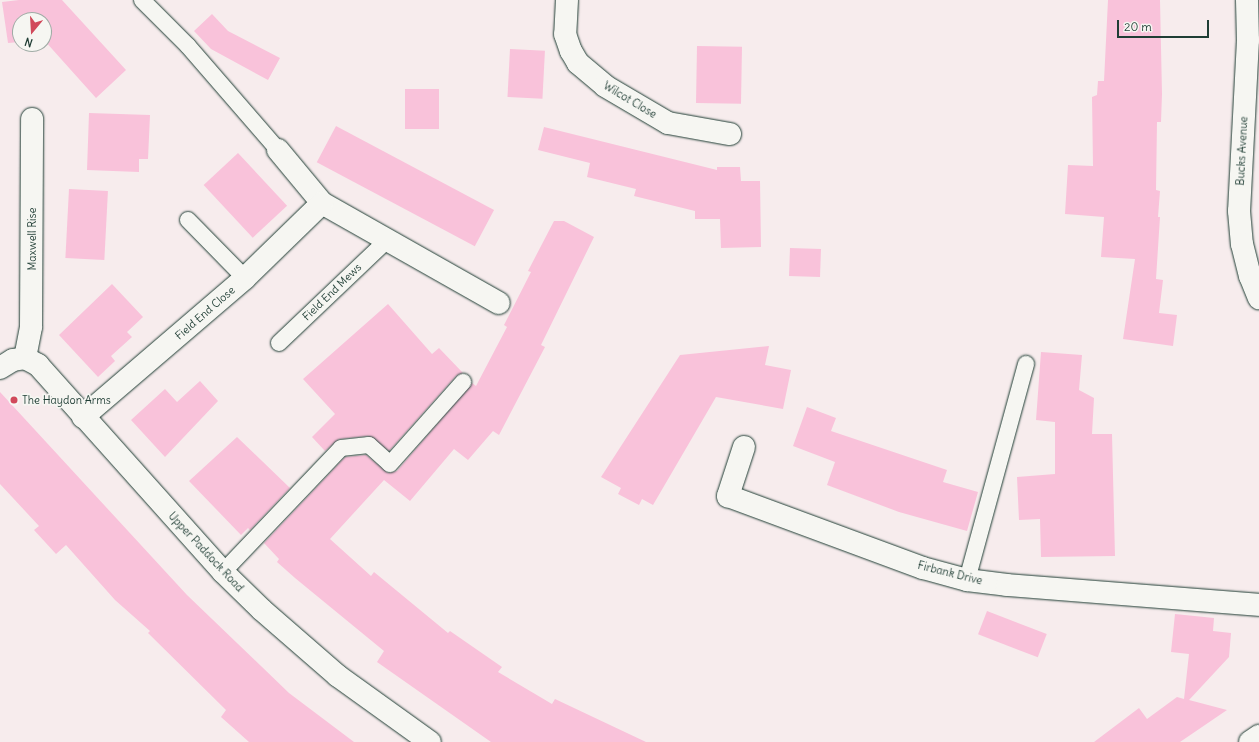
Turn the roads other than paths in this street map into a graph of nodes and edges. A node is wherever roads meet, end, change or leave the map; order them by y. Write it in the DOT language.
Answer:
graph roads {
  1 [pos="142,0"];
  2 [pos="567,0"];
  3 [pos="1247,0"];
  4 [pos="32,119"];
  5 [pos="730,134"];
  6 [pos="278,150"];
  7 [pos="322,203"];
  8 [pos="188,220"];
  9 [pos="386,241"];
  10 [pos="245,278"];
  11 [pos="1259,298"];
  12 [pos="499,303"];
  13 [pos="279,343"];
  14 [pos="25,358"];
  15 [pos="1026,364"];
  16 [pos="0,368"];
  17 [pos="463,382"];
  18 [pos="83,417"];
  19 [pos="744,447"];
  20 [pos="223,572"];
  21 [pos="967,580"];
  22 [pos="1259,605"];
  23 [pos="1259,736"];
  24 [pos="430,742"];
  25 [pos="1250,742"];
  1 -- 6 [label="lane"];
  2 -- 5 [label="street, Wilcot Close"];
  3 -- 11 [label="street, Bucks Avenue"];
  4 -- 14 [label="street, Maxwell Rise"];
  6 -- 7 [label="street"];
  7 -- 9 [label="street"];
  7 -- 10 [label="street, Field End Close"];
  8 -- 10 [label="lane"];
  9 -- 12 [label="street"];
  9 -- 13 [label="lane, Field End Mews"];
  10 -- 18 [label="street, Field End Close"];
  14 -- 16 [label="street"];
  14 -- 18 [label="street, Upper Paddock Road"];
  15 -- 21 [label="lane"];
  17 -- 20 [label="lane"];
  18 -- 20 [label="street, Upper Paddock Road"];
  19 -- 21 [label="street, Firbank Drive"];
  20 -- 24 [label="street, Upper Paddock Road"];
  21 -- 22 [label="street, Firbank Drive"];
  23 -- 25 [label="street"];
}
